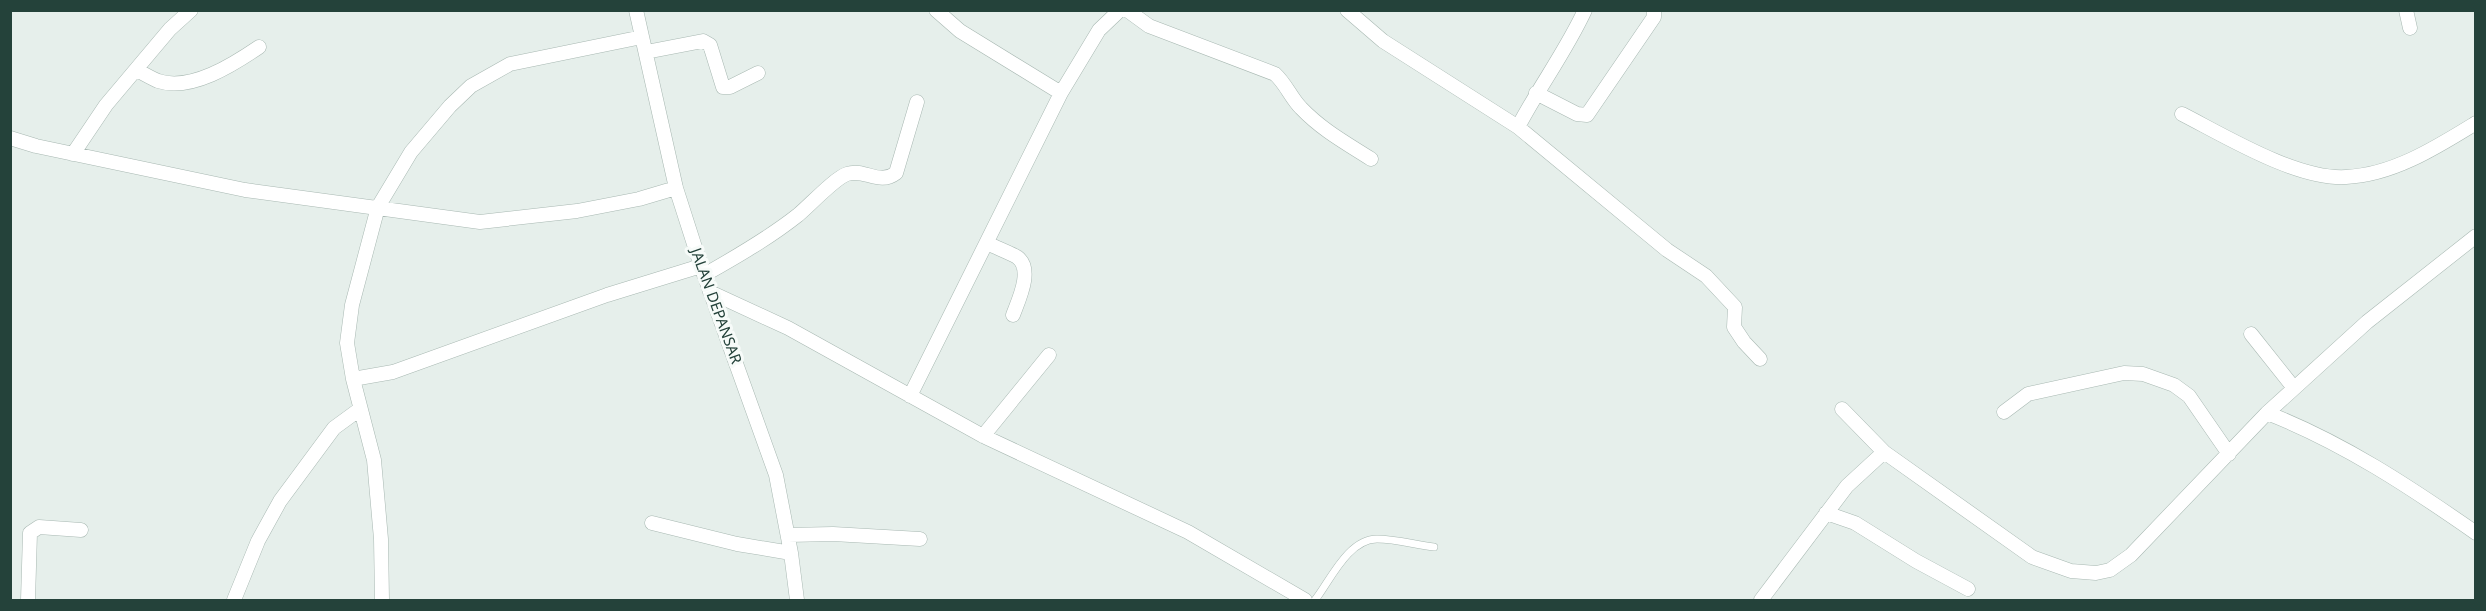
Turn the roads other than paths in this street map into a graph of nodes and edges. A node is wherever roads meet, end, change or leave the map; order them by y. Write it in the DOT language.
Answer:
graph roads {
  1 [pos="191,10"];
  2 [pos="636,10"];
  3 [pos="936,10"];
  4 [pos="1120,10"];
  5 [pos="1127,10"];
  6 [pos="1347,10"];
  7 [pos="1585,10"];
  8 [pos="1654,10"];
  9 [pos="2406,10"];
  10 [pos="2410,28"];
  11 [pos="642,37"];
  12 [pos="259,46"];
  13 [pos="646,52"];
  14 [pos="137,70"];
  15 [pos="758,73"];
  16 [pos="1060,93"];
  17 [pos="1536,93"];
  18 [pos="917,102"];
  19 [pos="2182,114"];
  20 [pos="2475,123"];
  21 [pos="1518,127"];
  22 [pos="10,138"];
  23 [pos="73,154"];
  24 [pos="1371,159"];
  25 [pos="676,188"];
  26 [pos="378,207"];
  27 [pos="2475,236"];
  28 [pos="987,243"];
  29 [pos="702,270"];
  30 [pos="710,292"];
  31 [pos="1014,315"];
  32 [pos="2251,334"];
  33 [pos="1049,355"];
  34 [pos="1760,359"];
  35 [pos="353,379"];
  36 [pos="2294,388"];
  37 [pos="910,396"];
  38 [pos="360,409"];
  39 [pos="1842,409"];
  40 [pos="2004,411"];
  41 [pos="2267,413"];
  42 [pos="983,436"];
  43 [pos="1884,452"];
  44 [pos="2229,454"];
  45 [pos="1826,513"];
  46 [pos="652,523"];
  47 [pos="81,530"];
  48 [pos="2475,533"];
  49 [pos="788,535"];
  50 [pos="920,539"];
  51 [pos="1434,547"];
  52 [pos="791,553"];
  53 [pos="1968,589"];
  54 [pos="28,600"];
  55 [pos="234,600"];
  56 [pos="385,600"];
  57 [pos="797,600"];
  58 [pos="1305,600"];
  59 [pos="1315,600"];
  60 [pos="1761,600"];
  1 -- 14 [label="street"];
  2 -- 11 [label="street, JALAN DEPANSAR"];
  3 -- 16 [label="street"];
  4 -- 16 [label="street"];
  5 -- 24 [label="street"];
  6 -- 21 [label="street"];
  7 -- 17 [label="street"];
  8 -- 17 [label="street"];
  9 -- 10 [label="street"];
  11 -- 13 [label="street, JALAN DEPANSAR"];
  11 -- 26 [label="street"];
  12 -- 14 [label="street"];
  13 -- 15 [label="street"];
  13 -- 25 [label="street, JALAN DEPANSAR"];
  14 -- 23 [label="street"];
  16 -- 28 [label="street"];
  17 -- 21 [label="street"];
  18 -- 29 [label="street"];
  19 -- 20 [label="street"];
  21 -- 34 [label="street"];
  22 -- 23 [label="street"];
  23 -- 26 [label="street"];
  25 -- 26 [label="street"];
  25 -- 29 [label="street, JALAN DEPANSAR"];
  26 -- 35 [label="street"];
  27 -- 36 [label="street"];
  28 -- 31 [label="street"];
  28 -- 37 [label="street"];
  29 -- 30 [label="street, JALAN DEPANSAR"];
  29 -- 35 [label="street"];
  30 -- 37 [label="street"];
  30 -- 49 [label="street, JALAN DEPANSAR"];
  32 -- 36 [label="street"];
  33 -- 42 [label="street"];
  35 -- 38 [label="street"];
  36 -- 41 [label="street"];
  37 -- 42 [label="street"];
  38 -- 55 [label="street"];
  38 -- 56 [label="street"];
  39 -- 43 [label="street"];
  40 -- 44 [label="street"];
  41 -- 44 [label="street"];
  41 -- 48 [label="street"];
  42 -- 58 [label="street"];
  43 -- 44 [label="street"];
  43 -- 45 [label="street"];
  45 -- 53 [label="street"];
  45 -- 60 [label="street"];
  46 -- 52 [label="street"];
  47 -- 54 [label="street"];
  49 -- 50 [label="street"];
  49 -- 52 [label="street, JALAN DEPANSAR"];
  51 -- 59 [label="lane"];
  52 -- 57 [label="street, JALAN DEPANSAR"];
}
